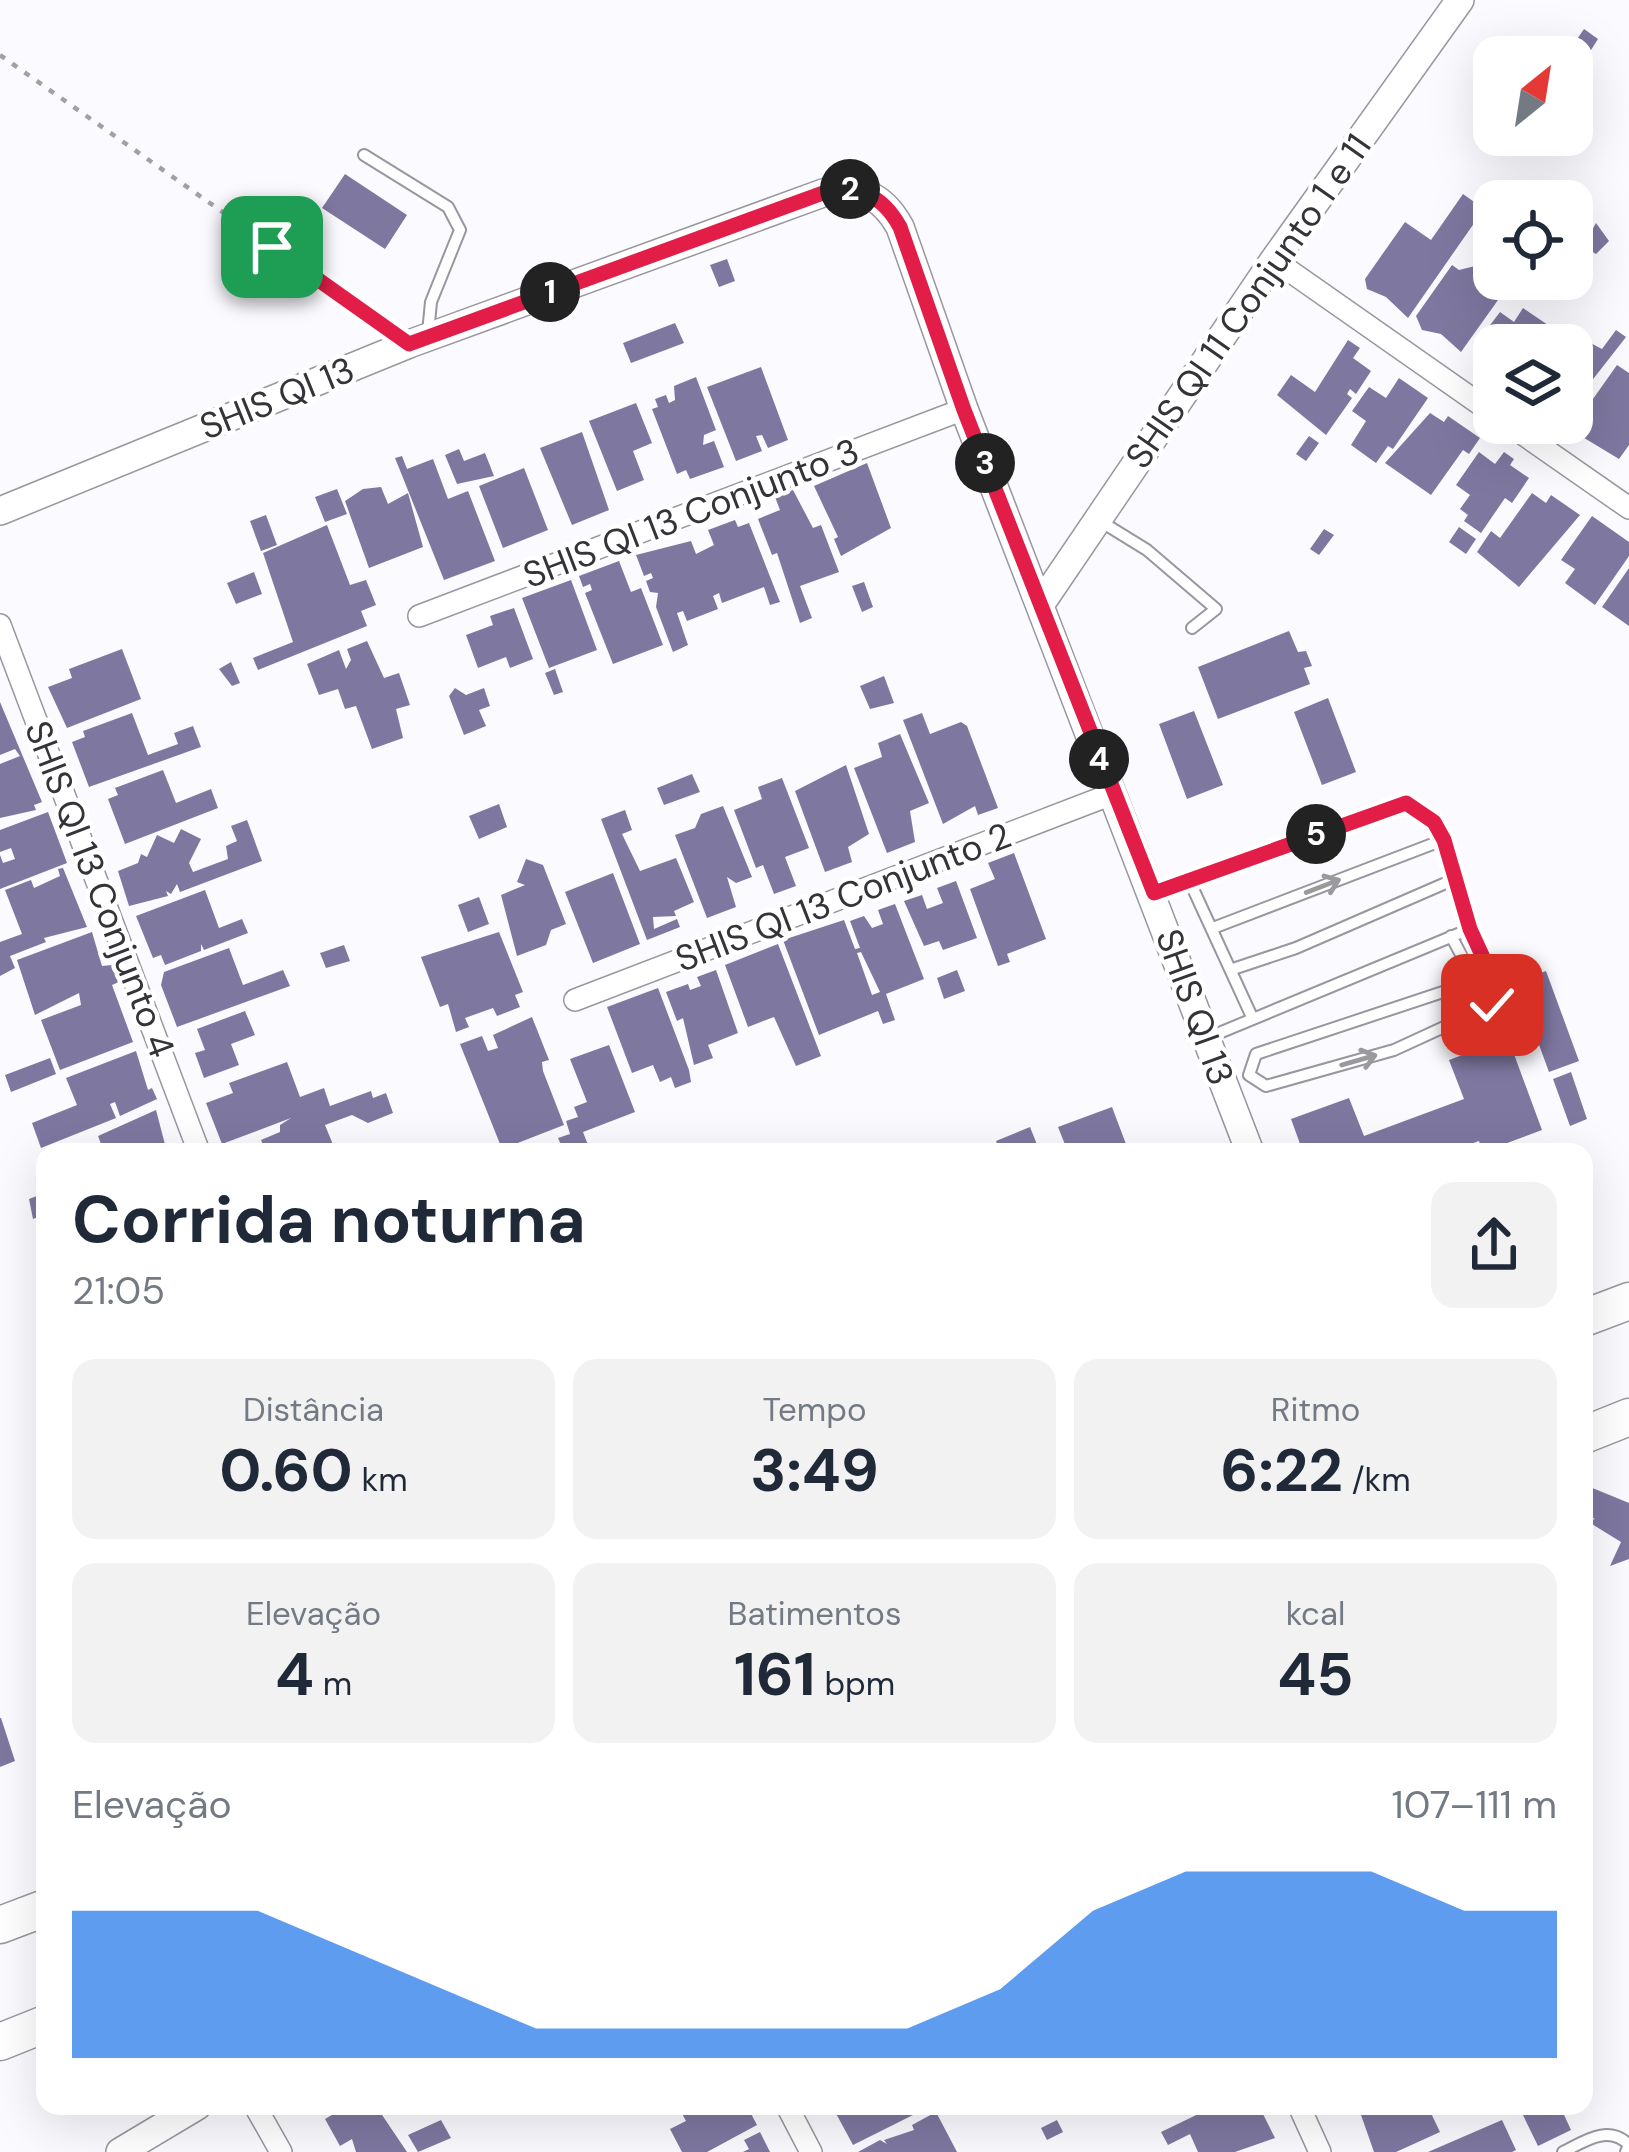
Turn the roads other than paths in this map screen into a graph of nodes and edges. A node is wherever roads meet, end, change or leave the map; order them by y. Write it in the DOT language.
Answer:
graph roads {
  1 [pos="1460,0"];
  2 [pos="364,155"];
  3 [pos="1274,260"];
  4 [pos="419,340"];
  5 [pos="1473,399"];
  6 [pos="964,410"];
  7 [pos="1537,444"];
  8 [pos="1629,508"];
  9 [pos="0,511"];
  10 [pos="1097,519"];
  11 [pos="1040,605"];
  12 [pos="419,616"];
  13 [pos="0,625"];
  14 [pos="1192,628"];
  15 [pos="1112,794"];
  16 [pos="1444,840"];
  17 [pos="1455,879"];
  18 [pos="1189,880"];
  19 [pos="1154,893"];
  20 [pos="1213,928"];
  21 [pos="1470,929"];
  22 [pos="1451,936"];
  23 [pos="1232,969"];
  24 [pos="575,1000"];
  25 [pos="1252,1017"];
  26 [pos="1206,1039"];
  27 [pos="196,1143"];
  28 [pos="1246,1143"];
  29 [pos="1629,1301"];
  30 [pos="1593,1315"];
  31 [pos="1629,1417"];
  32 [pos="1593,1431"];
  33 [pos="36,1911"];
  34 [pos="0,1925"];
  35 [pos="36,2028"];
  36 [pos="0,2042"];
  37 [pos="181,2115"];
  38 [pos="260,2115"];
  39 [pos="792,2115"];
  40 [pos="1303,2115"];
  41 [pos="120,2152"];
  42 [pos="281,2152"];
  43 [pos="811,2152"];
  44 [pos="1320,2152"];
  45 [pos="1563,2152"];
  46 [pos="1626,2152"];
  1 -- 3 [label="street, SHIS QI 11 Conjunto 1 e 11"];
  2 -- 4 [label="lane"];
  3 -- 5 [label="street"];
  3 -- 10 [label="street, SHIS QI 11 Conjunto 1 e 11"];
  4 -- 6 [label="street, SHIS QI 13"];
  4 -- 9 [label="street, SHIS QI 13"];
  6 -- 11 [label="street, SHIS QI 13"];
  6 -- 12 [label="street, SHIS QI 13 Conjunto 3"];
  7 -- 8 [label="street"];
  10 -- 11 [label="street, SHIS QI 11 Conjunto 1 e 11"];
  10 -- 14 [label="lane"];
  11 -- 15 [label="street, SHIS QI 13"];
  13 -- 27 [label="street, SHIS QI 13 Conjunto 4"];
  15 -- 19 [label="street, SHIS QI 13"];
  15 -- 24 [label="street, SHIS QI 13 Conjunto 2"];
  16 -- 17 [label="lane"];
  16 -- 18 [label="lane"];
  20 -- 16 [label="lane, one-way"];
  17 -- 21 [label="lane"];
  17 -- 23 [label="lane"];
  18 -- 19 [label="lane"];
  18 -- 20 [label="lane"];
  19 -- 26 [label="street, SHIS QI 13"];
  20 -- 23 [label="lane"];
  21 -- 22 [label="lane"];
  22 -- 21 [label="lane, one-way"];
  22 -- 25 [label="lane"];
  23 -- 25 [label="lane"];
  25 -- 26 [label="lane"];
  26 -- 28 [label="street, SHIS QI 13"];
  29 -- 30 [label="main road"];
  31 -- 32 [label="main road"];
  33 -- 34 [label="main road"];
  35 -- 36 [label="main road"];
  37 -- 41 [label="street"];
  38 -- 42 [label="street"];
  39 -- 43 [label="street"];
  40 -- 44 [label="street"];
  45 -- 46 [label="lane"];
}
